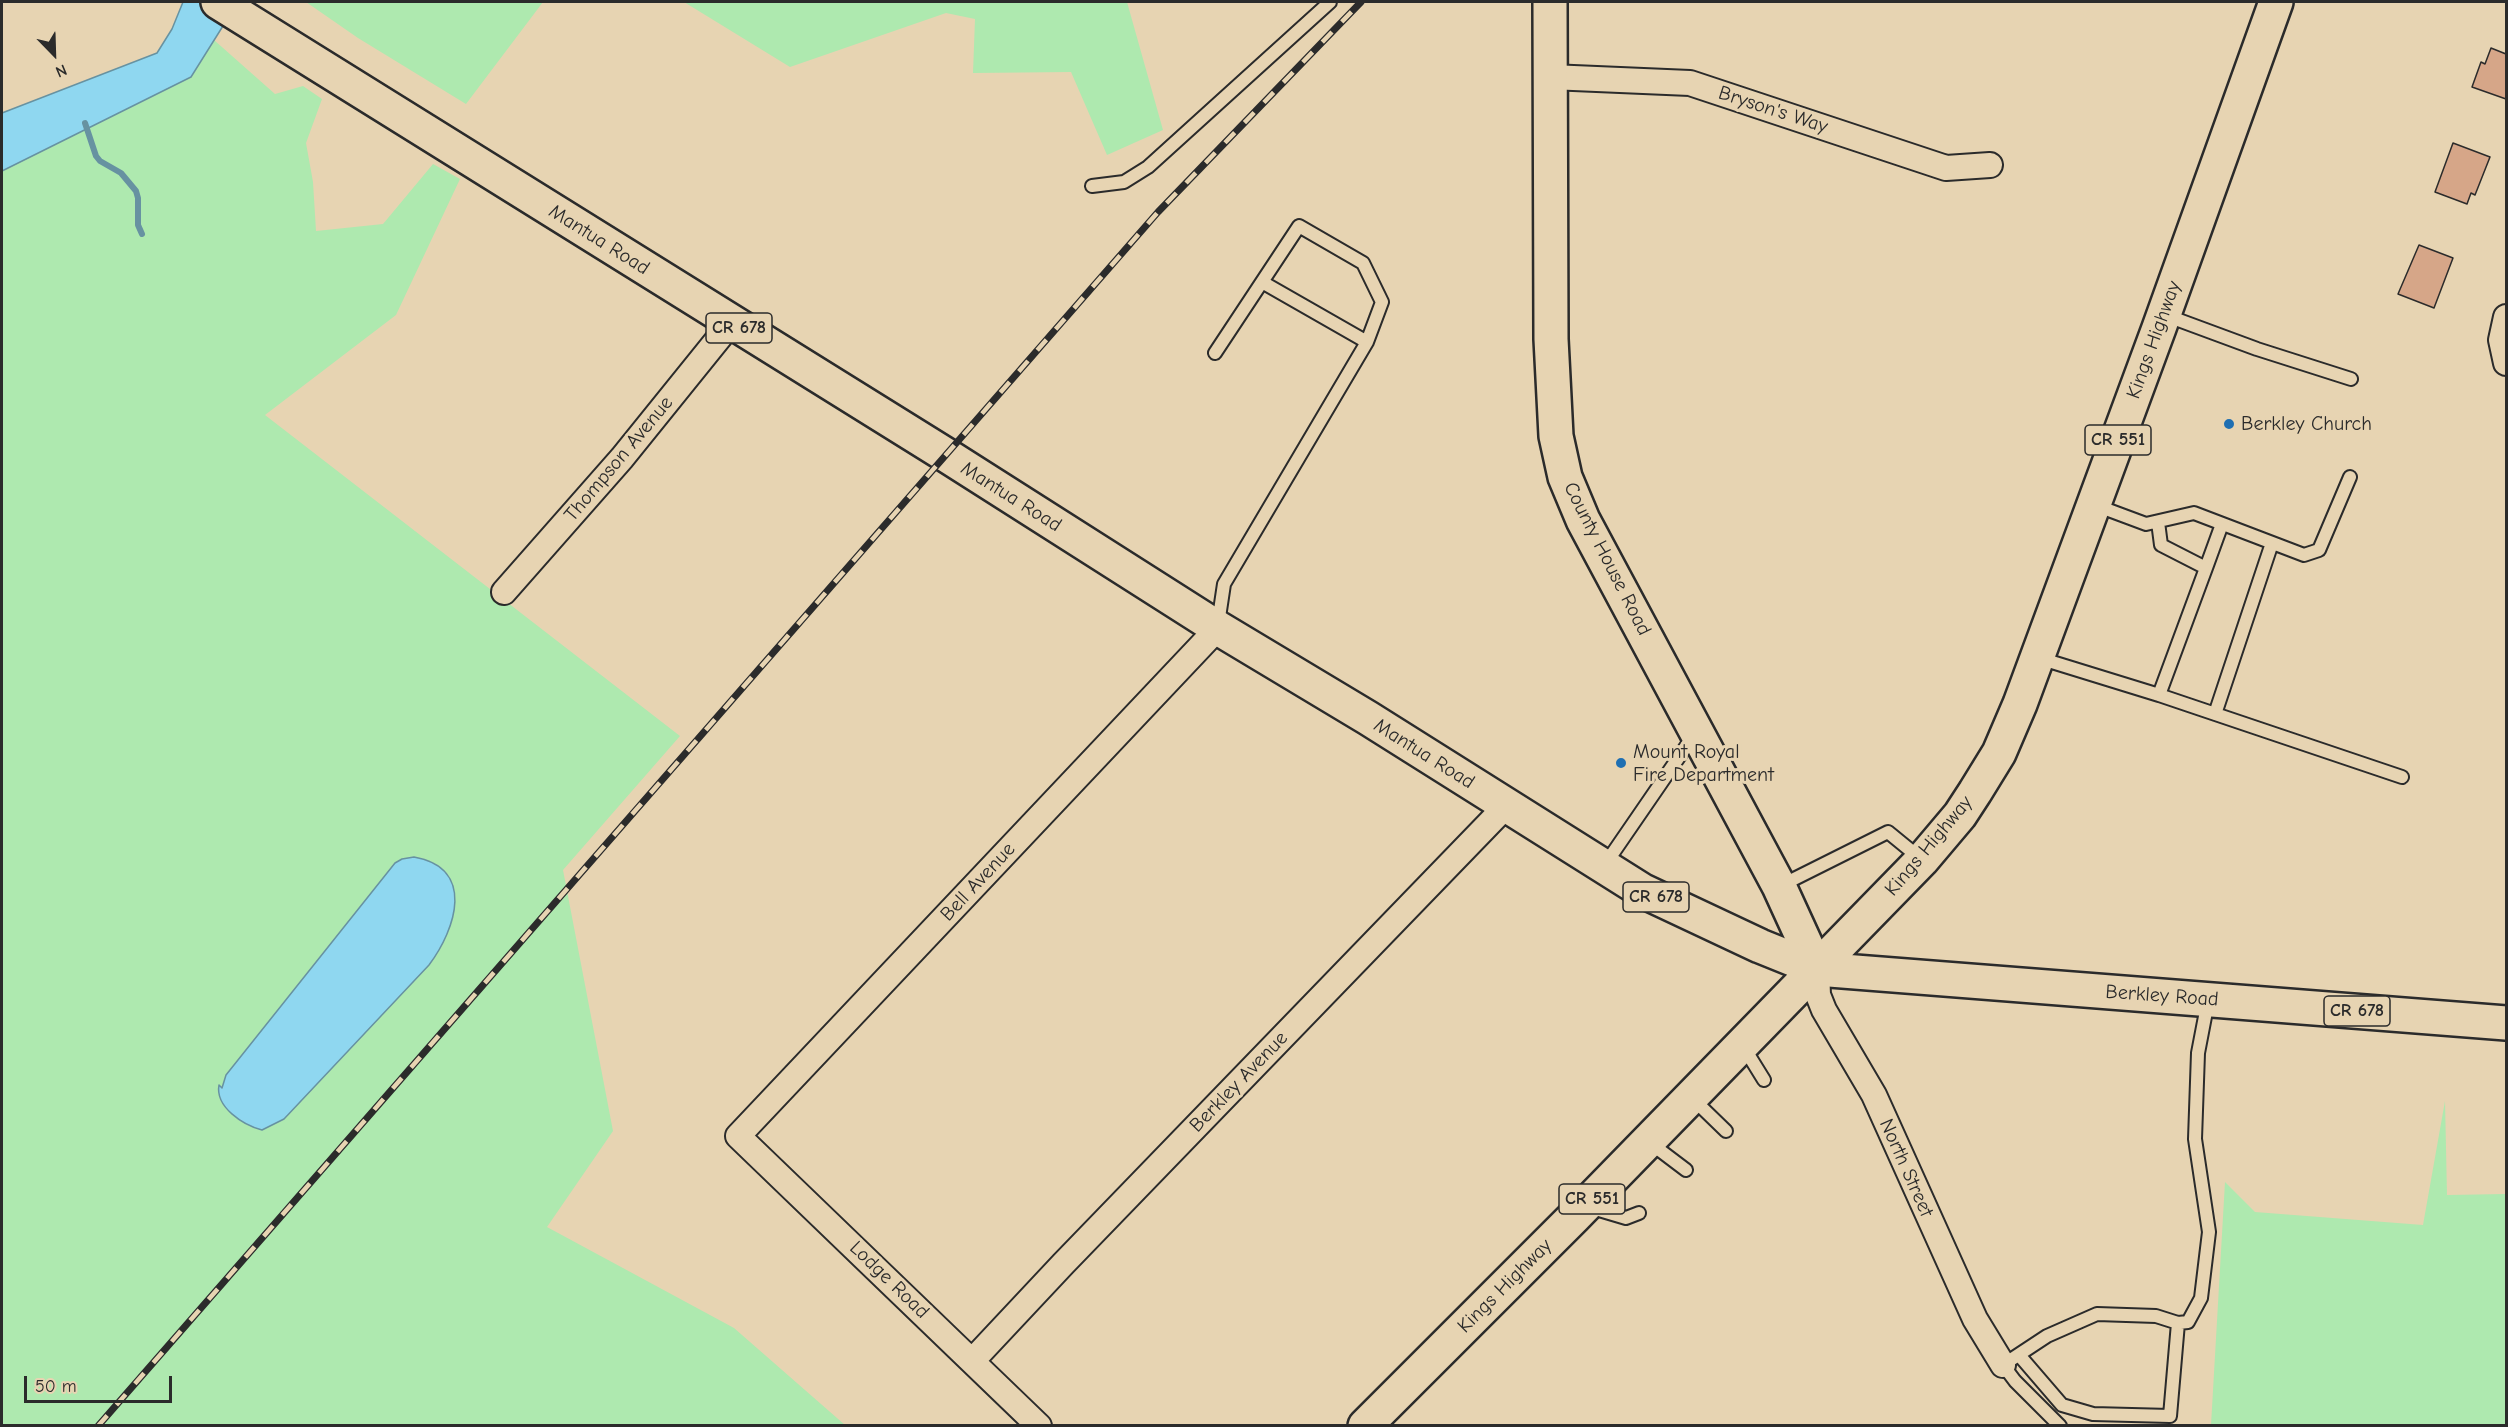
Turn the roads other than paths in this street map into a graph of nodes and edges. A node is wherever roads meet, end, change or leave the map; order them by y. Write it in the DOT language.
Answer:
graph roads {
  1 [pos="218,2"];
  2 [pos="1330,2"];
  3 [pos="1550,2"];
  4 [pos="2276,2"];
  5 [pos="1550,77"];
  6 [pos="1990,165"];
  7 [pos="1092,186"];
  8 [pos="1262,282"];
  9 [pos="2164,315"];
  10 [pos="2506,317"];
  11 [pos="731,323"];
  12 [pos="1366,342"];
  13 [pos="1215,353"];
  14 [pos="2506,363"];
  15 [pos="2351,379"];
  16 [pos="2350,477"];
  17 [pos="2094,505"];
  18 [pos="2158,522"];
  19 [pos="2222,524"];
  20 [pos="2272,543"];
  21 [pos="2206,568"];
  22 [pos="504,592"];
  23 [pos="1218,628"];
  24 [pos="2037,658"];
  25 [pos="2159,695"];
  26 [pos="2215,714"];
  27 [pos="1697,731"];
  28 [pos="2402,777"];
  29 [pos="1506,806"];
  30 [pos="1922,860"];
  31 [pos="1603,867"];
  32 [pos="1779,886"];
  33 [pos="1817,969"];
  34 [pos="2208,999"];
  35 [pos="2506,1023"];
  36 [pos="1743,1045"];
  37 [pos="1764,1080"];
  38 [pos="1692,1098"];
  39 [pos="1726,1131"];
  40 [pos="738,1136"];
  41 [pos="1648,1142"];
  42 [pos="1686,1170"];
  43 [pos="1585,1206"];
  44 [pos="1639,1213"];
  45 [pos="2178,1323"];
  46 [pos="973,1360"];
  47 [pos="2011,1360"];
  48 [pos="2105,1420"];
  49 [pos="1039,1425"];
  50 [pos="1365,1425"];
  51 [pos="2060,1425"];
  1 -- 11 [label="main road, Mantua Road / CR 678"];
  2 -- 7 [label="lane"];
  3 -- 5 [label="main road, County House Road"];
  4 -- 9 [label="main road, Kings Highway / CR 551"];
  5 -- 6 [label="street, Bryson's Way"];
  5 -- 27 [label="main road, County House Road"];
  8 -- 12 [label="lane"];
  8 -- 12 [label="lane"];
  8 -- 13 [label="lane"];
  9 -- 15 [label="lane"];
  9 -- 17 [label="main road, Kings Highway / CR 551"];
  10 -- 14 [label="street"];
  11 -- 22 [label="street, Thompson Avenue"];
  11 -- 23 [label="main road, Mantua Road / CR 678"];
  12 -- 23 [label="lane"];
  16 -- 20 [label="lane"];
  17 -- 18 [label="lane"];
  17 -- 24 [label="main road, Kings Highway / CR 551"];
  18 -- 19 [label="lane"];
  18 -- 21 [label="lane"];
  19 -- 20 [label="lane"];
  19 -- 21 [label="lane"];
  20 -- 26 [label="lane"];
  21 -- 25 [label="lane"];
  23 -- 29 [label="main road, Mantua Road / CR 678"];
  23 -- 40 [label="street, Bell Avenue"];
  24 -- 25 [label="lane"];
  24 -- 30 [label="main road, Kings Highway / CR 551"];
  25 -- 26 [label="lane"];
  26 -- 28 [label="lane"];
  27 -- 31 [label="lane"];
  27 -- 32 [label="main road, County House Road"];
  29 -- 31 [label="main road, Mantua Road / CR 678"];
  29 -- 46 [label="street, Berkley Avenue"];
  30 -- 32 [label="lane"];
  30 -- 33 [label="main road, Kings Highway / CR 551"];
  31 -- 33 [label="main road, Mantua Road / CR 678"];
  32 -- 33 [label="main road, County House Road"];
  33 -- 34 [label="main road, Berkley Road / CR 678"];
  33 -- 36 [label="main road, Kings Highway / CR 551"];
  33 -- 47 [label="street, North Street"];
  34 -- 35 [label="main road, Berkley Road / CR 678"];
  34 -- 45 [label="lane"];
  36 -- 37 [label="lane"];
  36 -- 38 [label="main road, Kings Highway / CR 551"];
  38 -- 39 [label="lane"];
  38 -- 41 [label="main road, Kings Highway / CR 551"];
  40 -- 46 [label="street, Lodge Road"];
  41 -- 42 [label="lane"];
  41 -- 43 [label="main road, Kings Highway / CR 551"];
  43 -- 44 [label="lane"];
  43 -- 50 [label="main road, Kings Highway / CR 551"];
  45 -- 47 [label="lane"];
  45 -- 48 [label="lane"];
  46 -- 49 [label="street, Lodge Road"];
  47 -- 48 [label="lane"];
  47 -- 51 [label="lane"];
}
